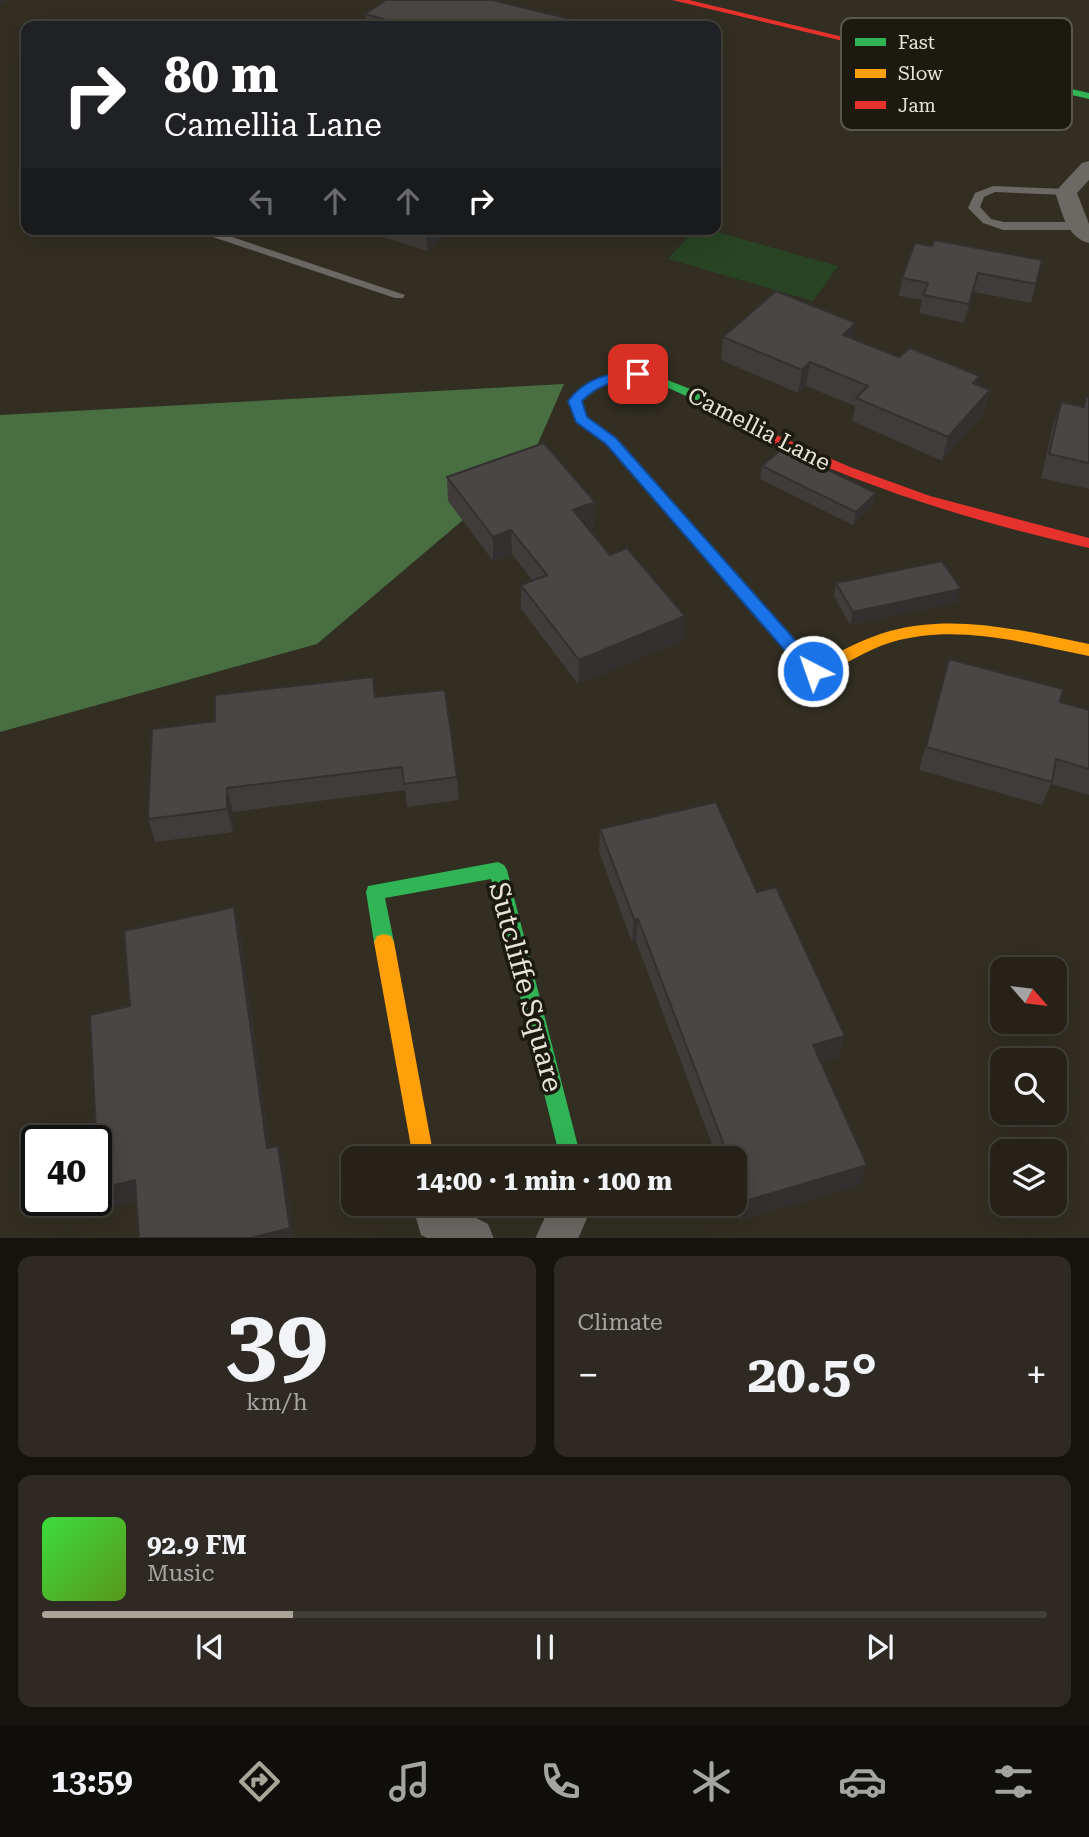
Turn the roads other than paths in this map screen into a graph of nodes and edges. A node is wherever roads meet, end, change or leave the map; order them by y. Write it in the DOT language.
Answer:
graph roads {
  1 [pos="403,0"];
  2 [pos="677,0"];
  3 [pos="368,21"];
  4 [pos="841,38"];
  5 [pos="1087,172"];
  6 [pos="1066,192"];
  7 [pos="214,235"];
  8 [pos="1086,237"];
  9 [pos="399,295"];
  10 [pos="1089,543"];
  11 [pos="1089,650"];
  12 [pos="422,1146"];
  13 [pos="568,1146"];
  14 [pos="435,1216"];
  15 [pos="566,1216"];
  16 [pos="473,1238"];
  17 [pos="556,1238"];
  1 -- 3 [label="lane"];
  2 -- 4 [label="street"];
  5 -- 6 [label="street"];
  6 -- 8 [label="street"];
  6 -- 8 [label="lane"];
  7 -- 9 [label="lane"];
  10 -- 11 [label="street, Camellia Lane"];
  12 -- 13 [label="street, Sutcliffe Square"];
  14 -- 16 [label="street"];
  15 -- 17 [label="street"];
}
